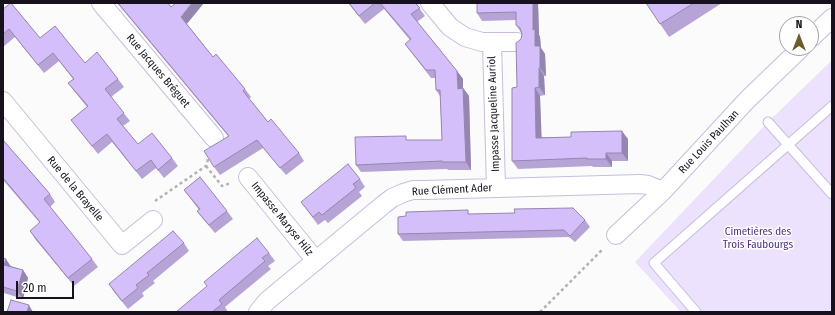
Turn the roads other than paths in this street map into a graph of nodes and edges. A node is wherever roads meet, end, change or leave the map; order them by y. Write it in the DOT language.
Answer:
graph roads {
  1 [pos="101,3"];
  2 [pos="430,3"];
  3 [pos="832,18"];
  4 [pos="819,30"];
  5 [pos="517,42"];
  6 [pos="492,43"];
  7 [pos="793,56"];
  8 [pos="3,101"];
  9 [pos="832,106"];
  10 [pos="768,122"];
  11 [pos="214,138"];
  12 [pos="789,145"];
  13 [pos="248,177"];
  14 [pos="496,188"];
  15 [pos="663,191"];
  16 [pos="832,194"];
  17 [pos="153,220"];
  18 [pos="616,235"];
  19 [pos="316,261"];
  20 [pos="258,312"];
  21 [pos="696,312"];
  1 -- 11 [label="street, Rue Jacques Bréguet"];
  2 -- 6 [label="street"];
  3 -- 4 [label="street"];
  5 -- 6 [label="street, Impasse Jacqueline Auriol"];
  6 -- 14 [label="street, Impasse Jacqueline Auriol"];
  7 -- 15 [label="street, Rue Louis Paulhan"];
  8 -- 17 [label="street, Rue de la Brayelle"];
  9 -- 12 [label="lane"];
  10 -- 12 [label="lane"];
  12 -- 16 [label="lane"];
  12 -- 21 [label="lane"];
  13 -- 19 [label="street, Impasse Maryse Hilz"];
  14 -- 15 [label="street, Rue Clément Ader"];
  14 -- 19 [label="street, Rue Clément Ader"];
  15 -- 18 [label="street, Rue Louis Paulhan"];
  19 -- 20 [label="street, Rue Clément Ader"];
}
